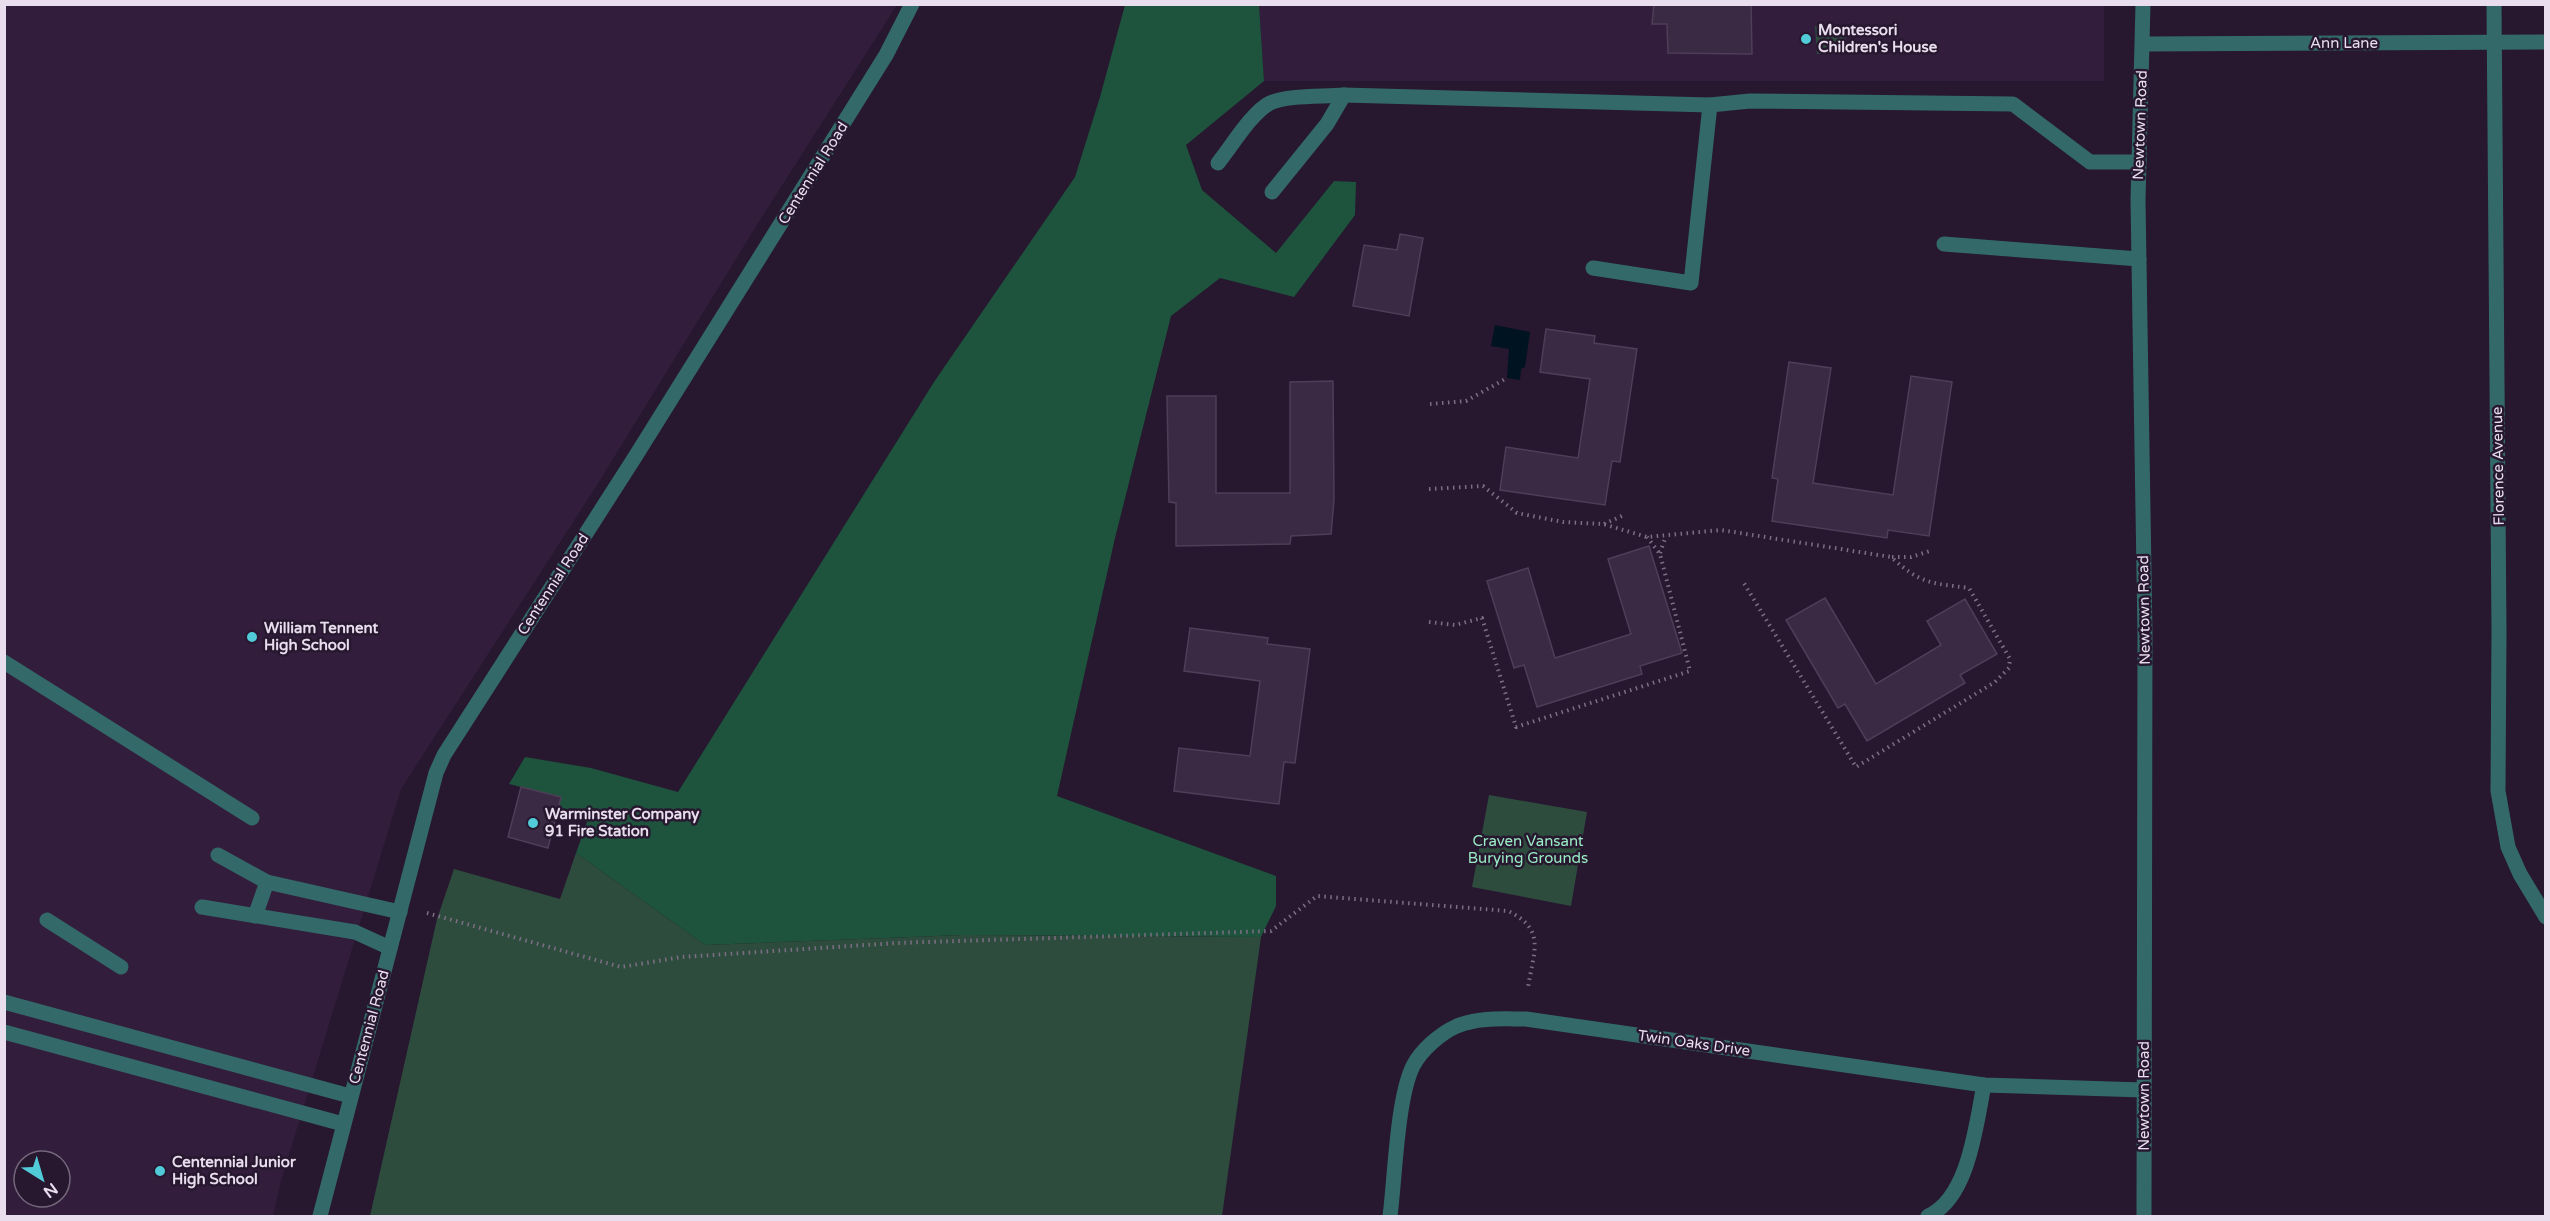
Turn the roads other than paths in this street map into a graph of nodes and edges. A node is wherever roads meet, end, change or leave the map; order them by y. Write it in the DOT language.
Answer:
graph roads {
  1 [pos="912,4"];
  2 [pos="2143,4"];
  3 [pos="2494,4"];
  4 [pos="2493,42"];
  5 [pos="2546,42"];
  6 [pos="2143,44"];
  7 [pos="1344,95"];
  8 [pos="1710,105"];
  9 [pos="2139,162"];
  10 [pos="1218,163"];
  11 [pos="1272,192"];
  12 [pos="1944,244"];
  13 [pos="2139,259"];
  14 [pos="1593,268"];
  15 [pos="4,662"];
  16 [pos="252,818"];
  17 [pos="218,855"];
  18 [pos="267,882"];
  19 [pos="202,907"];
  20 [pos="400,912"];
  21 [pos="255,916"];
  22 [pos="2546,917"];
  23 [pos="47,920"];
  24 [pos="390,948"];
  25 [pos="121,967"];
  26 [pos="4,1002"];
  27 [pos="4,1032"];
  28 [pos="1984,1085"];
  29 [pos="2143,1090"];
  30 [pos="350,1096"];
  31 [pos="343,1124"];
  32 [pos="320,1216"];
  33 [pos="1390,1216"];
  34 [pos="1928,1216"];
  35 [pos="2144,1216"];
  1 -- 20 [label="street, Centennial Road"];
  2 -- 6 [label="street, Newtown Road"];
  3 -- 4 [label="street, Florence Avenue"];
  4 -- 5 [label="street, Ann Lane"];
  4 -- 6 [label="street, Ann Lane"];
  4 -- 22 [label="street, Florence Avenue"];
  6 -- 9 [label="street, Newtown Road"];
  7 -- 8 [label="street"];
  7 -- 10 [label="street"];
  7 -- 11 [label="street"];
  8 -- 9 [label="street"];
  8 -- 14 [label="street"];
  9 -- 13 [label="street, Newtown Road"];
  12 -- 13 [label="street"];
  13 -- 29 [label="street, Newtown Road"];
  15 -- 16 [label="street"];
  17 -- 18 [label="street"];
  18 -- 20 [label="street"];
  18 -- 21 [label="street"];
  19 -- 21 [label="street"];
  20 -- 24 [label="street, Centennial Road"];
  21 -- 24 [label="street"];
  23 -- 25 [label="street"];
  24 -- 30 [label="street, Centennial Road"];
  26 -- 30 [label="street"];
  27 -- 31 [label="street"];
  28 -- 29 [label="street, Twin Oaks Drive"];
  28 -- 33 [label="street, Twin Oaks Drive"];
  28 -- 34 [label="street"];
  29 -- 35 [label="street, Newtown Road"];
  30 -- 31 [label="street, Centennial Road"];
  31 -- 32 [label="street, Centennial Road"];
}
